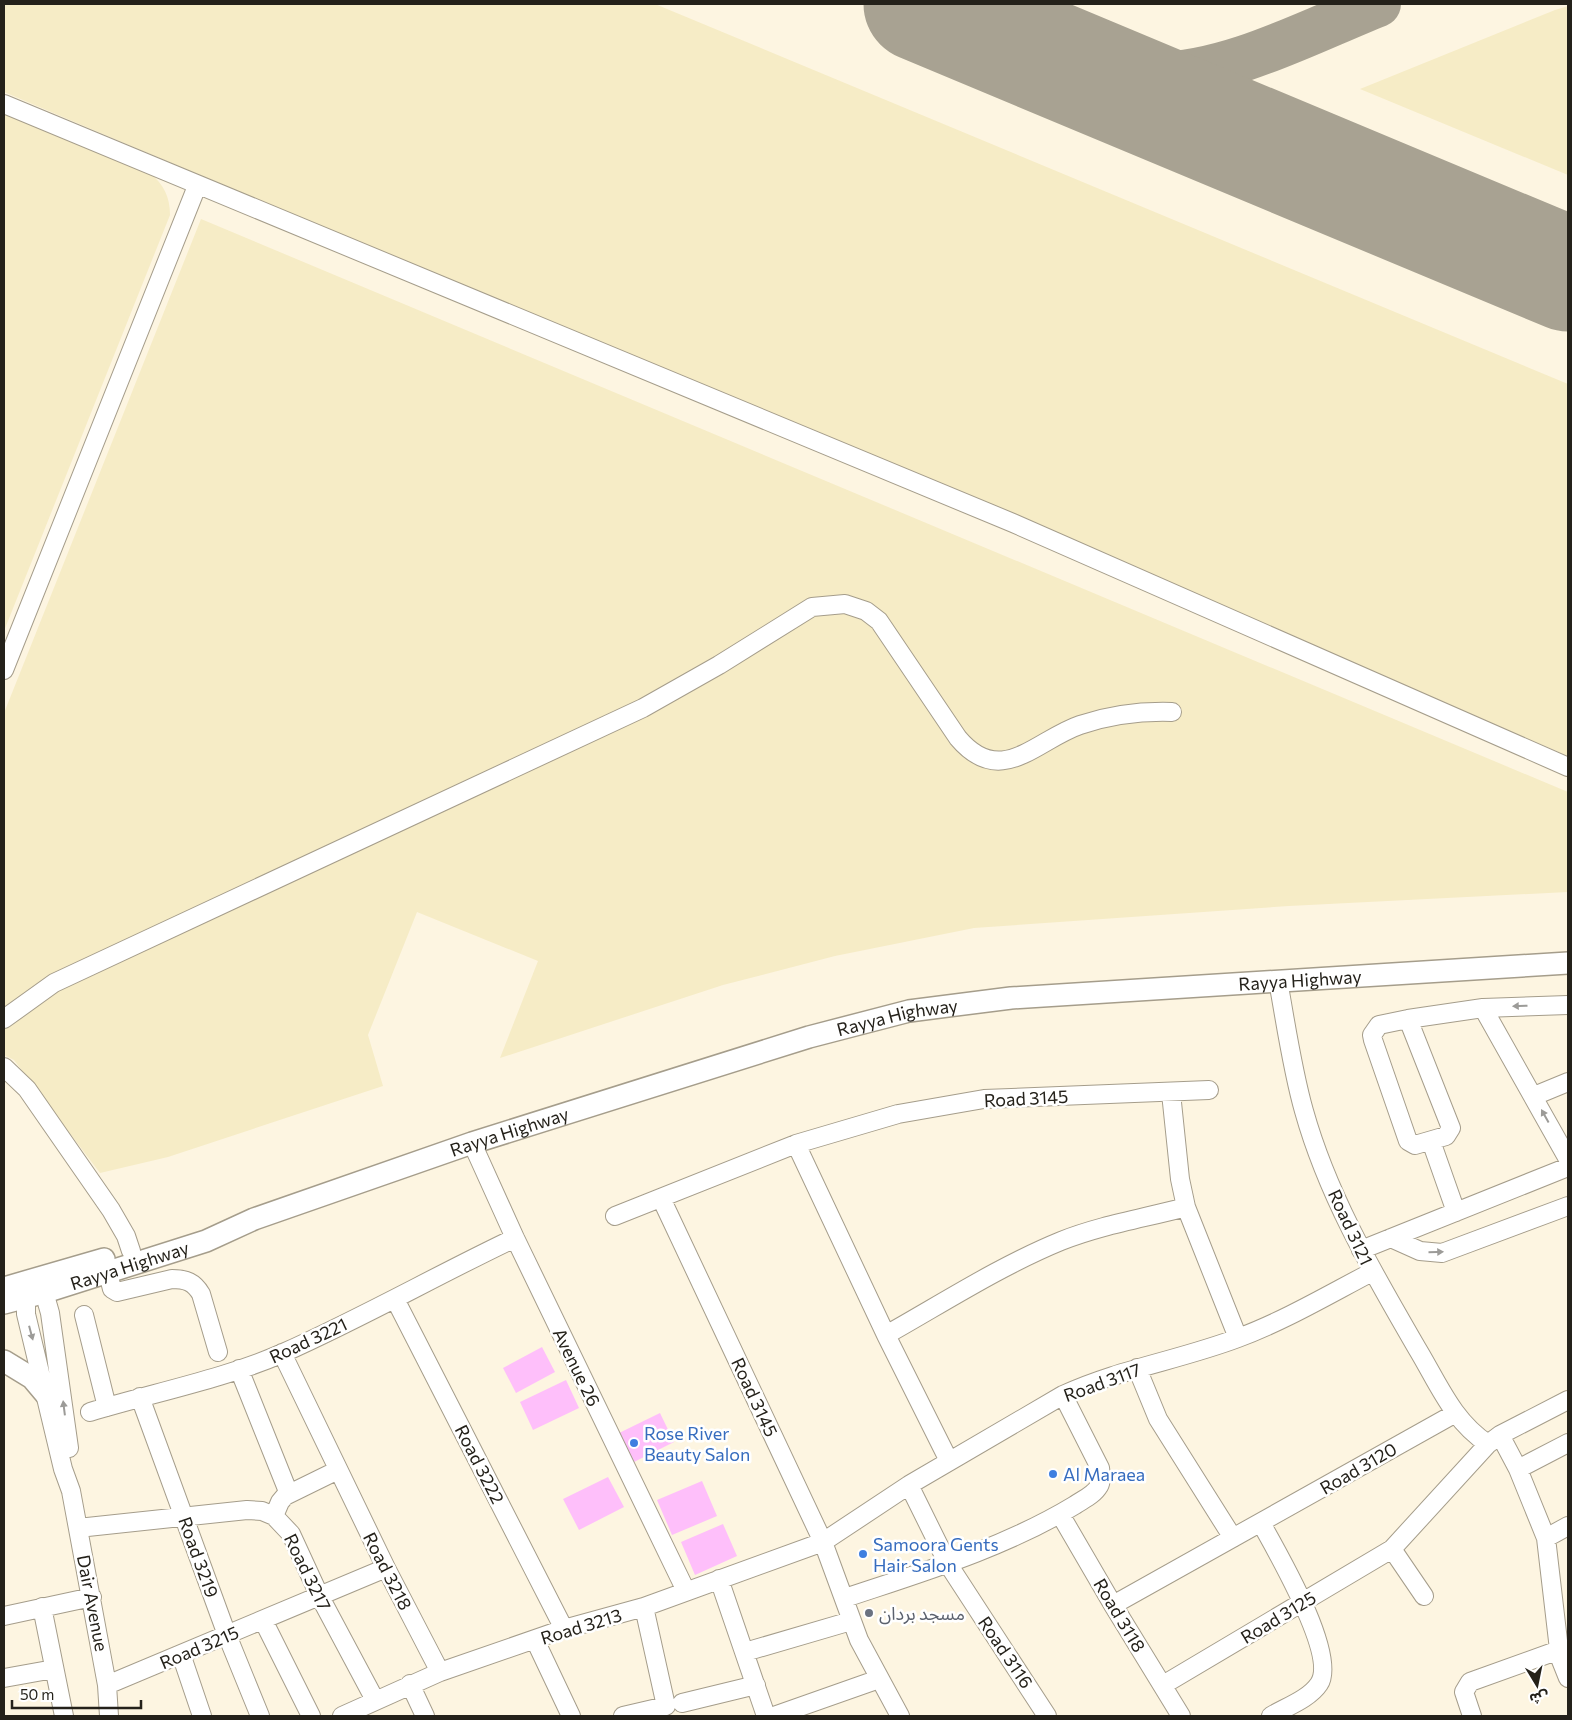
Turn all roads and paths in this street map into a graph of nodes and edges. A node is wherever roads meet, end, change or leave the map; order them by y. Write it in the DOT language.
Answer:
graph roads {
  1 [pos="4,104"];
  2 [pos="197,186"];
  3 [pos="4,670"];
  4 [pos="1172,712"];
  5 [pos="1568,766"];
  6 [pos="1568,963"];
  7 [pos="1278,981"];
  8 [pos="1568,1005"];
  9 [pos="1482,1008"];
  10 [pos="4,1019"];
  11 [pos="1408,1019"];
  12 [pos="4,1067"];
  13 [pos="1568,1082"];
  14 [pos="1209,1090"];
  15 [pos="1171,1093"];
  16 [pos="1534,1096"];
  17 [pos="1431,1141"];
  18 [pos="472,1143"];
  19 [pos="796,1144"];
  20 [pos="1568,1158"];
  21 [pos="1568,1167"];
  22 [pos="661,1198"];
  23 [pos="1568,1206"];
  24 [pos="1186,1207"];
  25 [pos="1456,1212"];
  26 [pos="615,1216"];
  27 [pos="254,1219"];
  28 [pos="515,1238"];
  29 [pos="1391,1238"];
  30 [pos="1361,1250"];
  31 [pos="130,1251"];
  32 [pos="1372,1272"];
  33 [pos="108,1273"];
  34 [pos="25,1290"];
  35 [pos="395,1299"];
  36 [pos="4,1303"];
  37 [pos="84,1315"];
  38 [pos="886,1335"];
  39 [pos="1238,1338"];
  40 [pos="218,1352"];
  41 [pos="282,1354"];
  42 [pos="4,1361"];
  43 [pos="1137,1368"];
  44 [pos="239,1369"];
  45 [pos="1063,1395"];
  46 [pos="48,1397"];
  47 [pos="140,1397"];
  48 [pos="107,1407"];
  49 [pos="1566,1407"];
  50 [pos="90,1412"];
  51 [pos="1454,1414"];
  52 [pos="1494,1439"];
  53 [pos="1568,1443"];
  54 [pos="949,1461"];
  55 [pos="1518,1468"];
  56 [pos="338,1470"];
  57 [pos="909,1484"];
  58 [pos="71,1491"];
  59 [pos="289,1494"];
  60 [pos="1060,1514"];
  61 [pos="274,1516"];
  62 [pos="186,1518"];
  63 [pos="1261,1523"];
  64 [pos="1568,1526"];
  65 [pos="78,1528"];
  66 [pos="1233,1538"];
  67 [pos="1546,1538"];
  68 [pos="823,1542"];
  69 [pos="1392,1549"];
  70 [pos="948,1564"];
  71 [pos="386,1568"];
  72 [pos="719,1579"];
  73 [pos="686,1591"];
  74 [pos="320,1596"];
  75 [pos="1424,1596"];
  76 [pos="92,1597"];
  77 [pos="845,1598"];
  78 [pos="1304,1602"];
  79 [pos="1112,1605"];
  80 [pos="42,1607"];
  81 [pos="644,1607"];
  82 [pos="4,1616"];
  83 [pos="263,1620"];
  84 [pos="851,1621"];
  85 [pos="564,1629"];
  86 [pos="227,1635"];
  87 [pos="535,1640"];
  88 [pos="745,1652"];
  89 [pos="181,1654"];
  90 [pos="1562,1655"];
  91 [pos="54,1669"];
  92 [pos="440,1672"];
  93 [pos="4,1678"];
  94 [pos="1568,1678"];
  95 [pos="879,1679"];
  96 [pos="410,1684"];
  97 [pos="108,1685"];
  98 [pos="1163,1685"];
  99 [pos="756,1686"];
  100 [pos="682,1703"];
  101 [pos="373,1707"];
  102 [pos="64,1716"];
  103 [pos="109,1716"];
  104 [pos="202,1716"];
  105 [pos="260,1716"];
  106 [pos="310,1716"];
  107 [pos="342,1716"];
  108 [pos="425,1716"];
  109 [pos="571,1716"];
  110 [pos="623,1716"];
  111 [pos="766,1716"];
  112 [pos="774,1716"];
  113 [pos="900,1716"];
  114 [pos="1047,1716"];
  115 [pos="1181,1716"];
  116 [pos="1272,1716"];
  117 [pos="1472,1716"];
  1 -- 2 [label="street"];
  2 -- 3 [label="street"];
  2 -- 5 [label="street"];
  4 -- 10 [label="street"];
  6 -- 7 [label="main road, Rayya Highway"];
  7 -- 18 [label="main road, Rayya Highway"];
  7 -- 30 [label="street, Road 3121"];
  8 -- 9 [label="street, one-way"];
  9 -- 11 [label="street"];
  9 -- 16 [label="street"];
  11 -- 17 [label="street"];
  11 -- 17 [label="street"];
  12 -- 31 [label="street"];
  13 -- 16 [label="street"];
  14 -- 15 [label="street, Road 3145"];
  15 -- 19 [label="street, Road 3145"];
  15 -- 24 [label="street"];
  20 -- 16 [label="street, one-way"];
  17 -- 25 [label="street"];
  18 -- 27 [label="main road, Rayya Highway"];
  18 -- 28 [label="street, Avenue 26"];
  19 -- 22 [label="street, Road 3145"];
  19 -- 38 [label="street"];
  21 -- 25 [label="street"];
  22 -- 26 [label="street, Road 3145"];
  22 -- 68 [label="street, Road 3145"];
  29 -- 23 [label="street, one-way"];
  24 -- 38 [label="street"];
  24 -- 39 [label="street"];
  25 -- 29 [label="street"];
  27 -- 31 [label="main road, Rayya Highway"];
  27 -- 33 [label="main road, Rayya Highway"];
  28 -- 35 [label="street, Road 3221"];
  28 -- 73 [label="street, Avenue 26"];
  29 -- 30 [label="street"];
  30 -- 32 [label="street, Road 3121"];
  31 -- 34 [label="main road, Rayya Highway"];
  32 -- 39 [label="street, Road 3117"];
  32 -- 51 [label="street, Road 3121"];
  33 -- 34 [label="main road, Rayya Highway"];
  33 -- 40 [label="street"];
  34 -- 36 [label="main road, Rayya Highway"];
  34 -- 46 [label="street, Dair Avenue, one-way"];
  58 -- 34 [label="street, Dair Avenue, one-way"];
  35 -- 41 [label="street, Road 3221"];
  35 -- 85 [label="street, Road 3222"];
  37 -- 48 [label="street"];
  38 -- 54 [label="street"];
  39 -- 43 [label="street, Road 3117"];
  41 -- 44 [label="street, Road 3221"];
  41 -- 56 [label="street, Road 3218"];
  42 -- 46 [label="main road"];
  43 -- 45 [label="street, Road 3117"];
  43 -- 66 [label="street"];
  44 -- 47 [label="street, Road 3221"];
  44 -- 59 [label="street"];
  45 -- 54 [label="street, Road 3117"];
  45 -- 60 [label="street"];
  46 -- 58 [label="street, Dair Avenue"];
  47 -- 48 [label="street, Road 3221"];
  47 -- 62 [label="street, Road 3219"];
  48 -- 50 [label="street, Road 3221"];
  49 -- 52 [label="street, Road 3125"];
  51 -- 52 [label="street, Road 3121"];
  51 -- 63 [label="street, Road 3120"];
  52 -- 55 [label="street"];
  52 -- 69 [label="street, Road 3125"];
  53 -- 55 [label="street"];
  54 -- 57 [label="street, Road 3117"];
  55 -- 67 [label="street"];
  56 -- 59 [label="street"];
  56 -- 71 [label="street, Road 3218"];
  57 -- 68 [label="street, Road 3117"];
  57 -- 70 [label="street, Road 3116"];
  58 -- 65 [label="street, Dair Avenue"];
  59 -- 61 [label="street"];
  60 -- 70 [label="street"];
  60 -- 79 [label="street, Road 3118"];
  61 -- 62 [label="street, Road 3217"];
  61 -- 74 [label="street, Road 3217"];
  62 -- 65 [label="street, Road 3217"];
  62 -- 86 [label="street, Road 3219"];
  63 -- 66 [label="street, Road 3120"];
  63 -- 78 [label="street"];
  64 -- 67 [label="street"];
  65 -- 76 [label="street, Dair Avenue"];
  66 -- 79 [label="street, Road 3120"];
  67 -- 90 [label="street"];
  68 -- 72 [label="street, Road 3213"];
  68 -- 77 [label="street, Road 3145"];
  69 -- 75 [label="street"];
  69 -- 78 [label="street, Road 3125"];
  70 -- 77 [label="street"];
  70 -- 114 [label="street, Road 3116"];
  71 -- 74 [label="street, Road 3215"];
  71 -- 92 [label="street, Road 3218"];
  72 -- 73 [label="street, Road 3213"];
  72 -- 88 [label="street"];
  73 -- 81 [label="street, Road 3213"];
  74 -- 83 [label="street, Road 3215"];
  74 -- 101 [label="street, Road 3217"];
  76 -- 80 [label="street"];
  76 -- 97 [label="street, Dair Avenue"];
  77 -- 84 [label="street, Road 3145"];
  78 -- 98 [label="street, Road 3125"];
  78 -- 116 [label="street"];
  79 -- 98 [label="street, Road 3118"];
  80 -- 82 [label="street"];
  80 -- 91 [label="street"];
  81 -- 85 [label="street, Road 3213"];
  81 -- 110 [label="street"];
  83 -- 86 [label="street, Road 3215"];
  83 -- 106 [label="street"];
  84 -- 88 [label="street"];
  84 -- 95 [label="street, Road 3145"];
  85 -- 87 [label="street, Road 3213"];
  86 -- 89 [label="street, Road 3215"];
  86 -- 105 [label="street, Road 3219"];
  87 -- 92 [label="street, Road 3213"];
  87 -- 109 [label="street"];
  88 -- 99 [label="street"];
  89 -- 97 [label="street, Road 3215"];
  89 -- 104 [label="street"];
  90 -- 94 [label="street"];
  90 -- 117 [label="street"];
  91 -- 93 [label="street"];
  91 -- 102 [label="street"];
  92 -- 96 [label="street, Road 3213"];
  95 -- 112 [label="street"];
  95 -- 113 [label="street, Road 3145"];
  96 -- 101 [label="street, Road 3213"];
  96 -- 108 [label="street"];
  97 -- 103 [label="street, Dair Avenue"];
  98 -- 115 [label="street, Road 3118"];
  99 -- 100 [label="street"];
  99 -- 111 [label="street"];
  101 -- 107 [label="street, Road 3213"];
}
